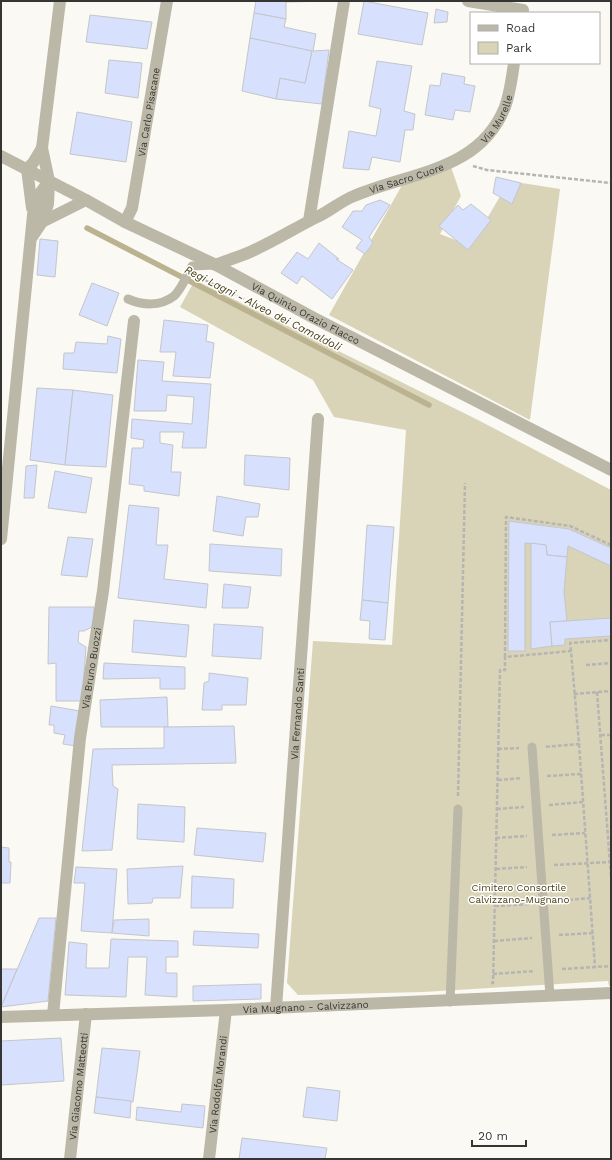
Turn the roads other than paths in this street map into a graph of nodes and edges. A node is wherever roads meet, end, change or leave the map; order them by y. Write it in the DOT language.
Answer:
graph roads {
  1 [pos="60,1"];
  2 [pos="167,1"];
  3 [pos="344,1"];
  4 [pos="468,1"];
  5 [pos="523,8"];
  6 [pos="514,64"];
  7 [pos="42,148"];
  8 [pos="1,156"];
  9 [pos="457,161"];
  10 [pos="27,169"];
  11 [pos="50,181"];
  12 [pos="86,200"];
  13 [pos="38,218"];
  14 [pos="309,221"];
  15 [pos="125,222"];
  16 [pos="216,265"];
  17 [pos="128,299"];
  18 [pos="134,321"];
  19 [pos="318,419"];
  20 [pos="611,470"];
  21 [pos="1,539"];
  22 [pos="532,747"];
  23 [pos="458,809"];
  24 [pos="611,993"];
  25 [pos="550,996"];
  26 [pos="450,1002"];
  27 [pos="276,1008"];
  28 [pos="226,1010"];
  29 [pos="86,1014"];
  30 [pos="53,1015"];
  31 [pos="1,1017"];
  32 [pos="70,1159"];
  33 [pos="209,1159"];
  1 -- 7 [label="street"];
  2 -- 15 [label="street, Via Carlo Pisacane"];
  3 -- 14 [label="street"];
  4 -- 5 [label="street"];
  6 -- 9 [label="street, Via Murelle"];
  7 -- 10 [label="street"];
  7 -- 11 [label="street"];
  8 -- 10 [label="street, Via Quinto Orazio Flacco"];
  9 -- 14 [label="street, Via Sacro Cuore"];
  10 -- 11 [label="street, Via Quinto Orazio Flacco"];
  10 -- 13 [label="street"];
  11 -- 12 [label="street, Via Quinto Orazio Flacco"];
  11 -- 13 [label="street"];
  12 -- 13 [label="street"];
  12 -- 15 [label="street, Via Quinto Orazio Flacco"];
  13 -- 21 [label="street"];
  14 -- 16 [label="street, Via Sacro Cuore"];
  15 -- 16 [label="street, Via Quinto Orazio Flacco"];
  16 -- 17 [label="lane"];
  16 -- 20 [label="street, Via Quinto Orazio Flacco"];
  18 -- 30 [label="street, Via Bruno Buozzi"];
  19 -- 27 [label="street, Via Fernando Santi"];
  22 -- 25 [label="lane"];
  23 -- 26 [label="lane"];
  24 -- 25 [label="street, Via Mugnano - Calvizzano"];
  25 -- 26 [label="street, Via Mugnano - Calvizzano"];
  26 -- 27 [label="street, Via Mugnano - Calvizzano"];
  27 -- 28 [label="street, Via Mugnano - Calvizzano"];
  28 -- 29 [label="street, Via Mugnano - Calvizzano"];
  28 -- 33 [label="street, Via Rodolfo Morandi"];
  29 -- 30 [label="street, Via Mugnano - Calvizzano"];
  29 -- 32 [label="street, Via Giacomo Matteotti"];
  30 -- 31 [label="street, Via Mugnano - Calvizzano"];
}
